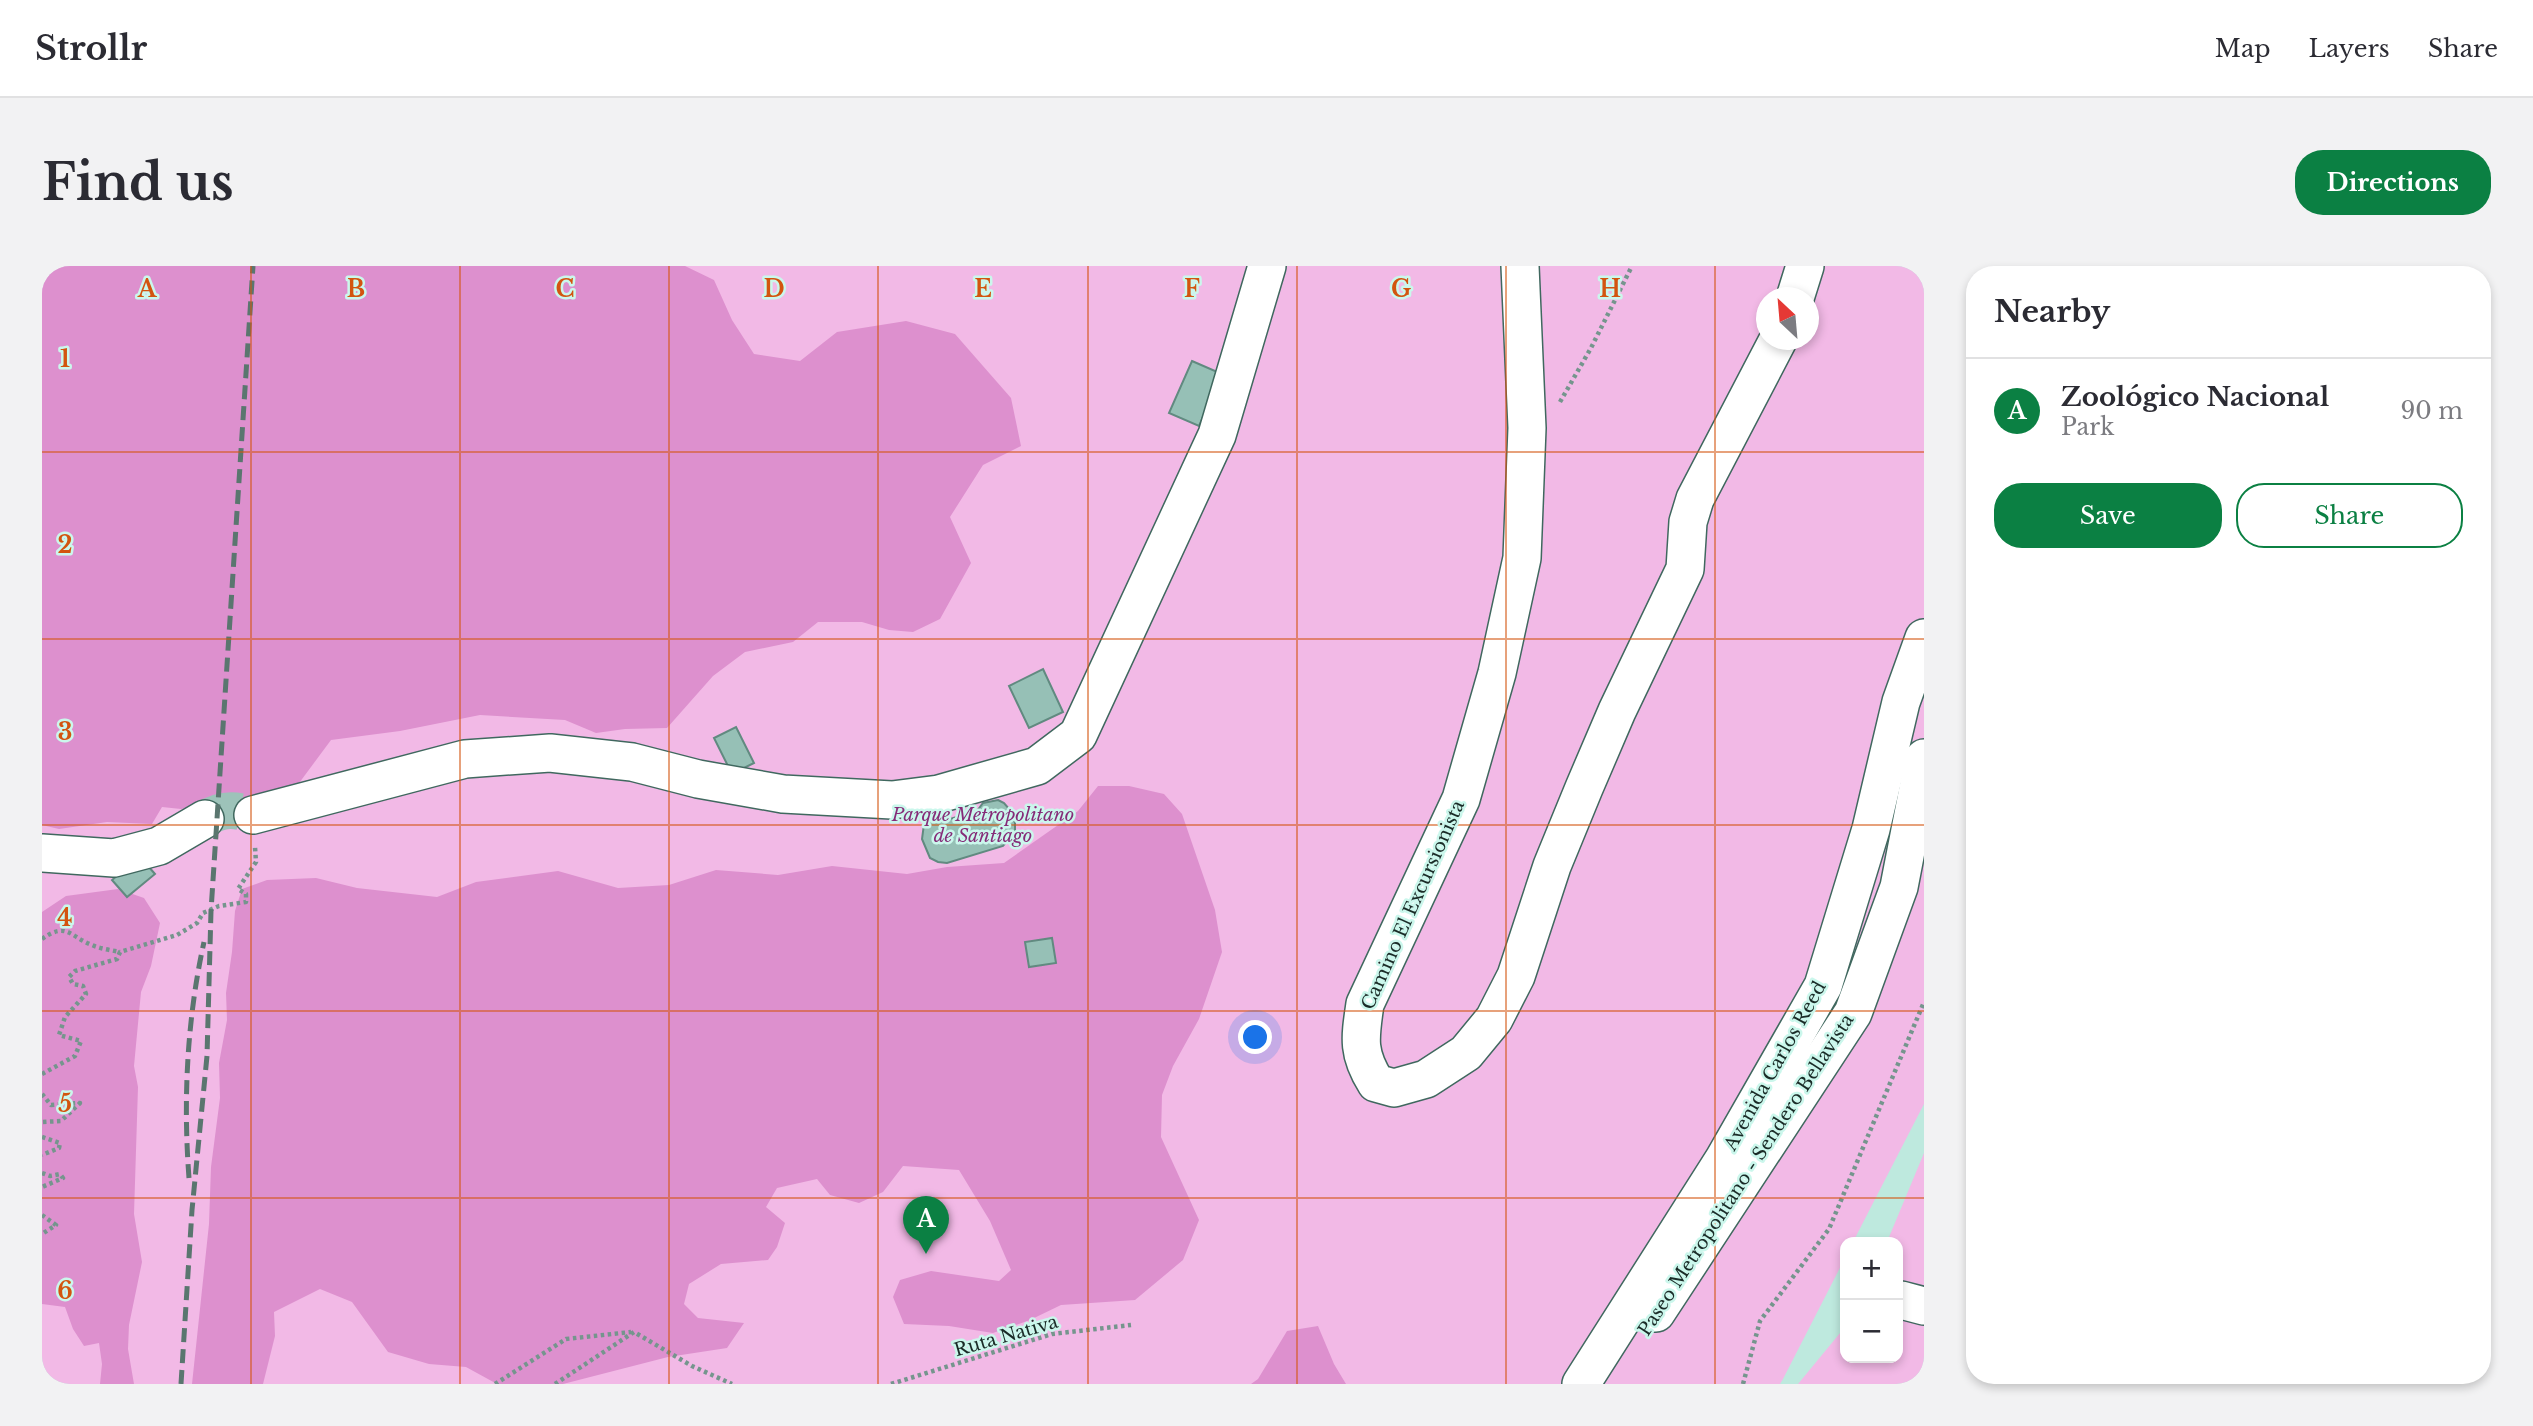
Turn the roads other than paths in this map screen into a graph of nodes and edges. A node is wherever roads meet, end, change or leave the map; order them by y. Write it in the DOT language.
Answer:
graph roads {
  1 [pos="1267,266"];
  2 [pos="1520,266"];
  3 [pos="1805,266"];
  4 [pos="1799,287"];
  5 [pos="1773,350"];
  6 [pos="1924,638"];
  7 [pos="1924,758"];
  8 [pos="253,815"];
  9 [pos="205,819"];
  10 [pos="42,853"];
  11 [pos="1581,1384"];
  12 [pos="1609,1384"];
  1 -- 8 [label="street"];
  2 -- 5 [label="street, Camino El Excursionista"];
  3 -- 4 [label="street"];
  6 -- 11 [label="street, Avenida Carlos Reed"];
  7 -- 12 [label="street, Paseo Metropolitano - Sendero Bellavista"];
  9 -- 10 [label="street"];
}
